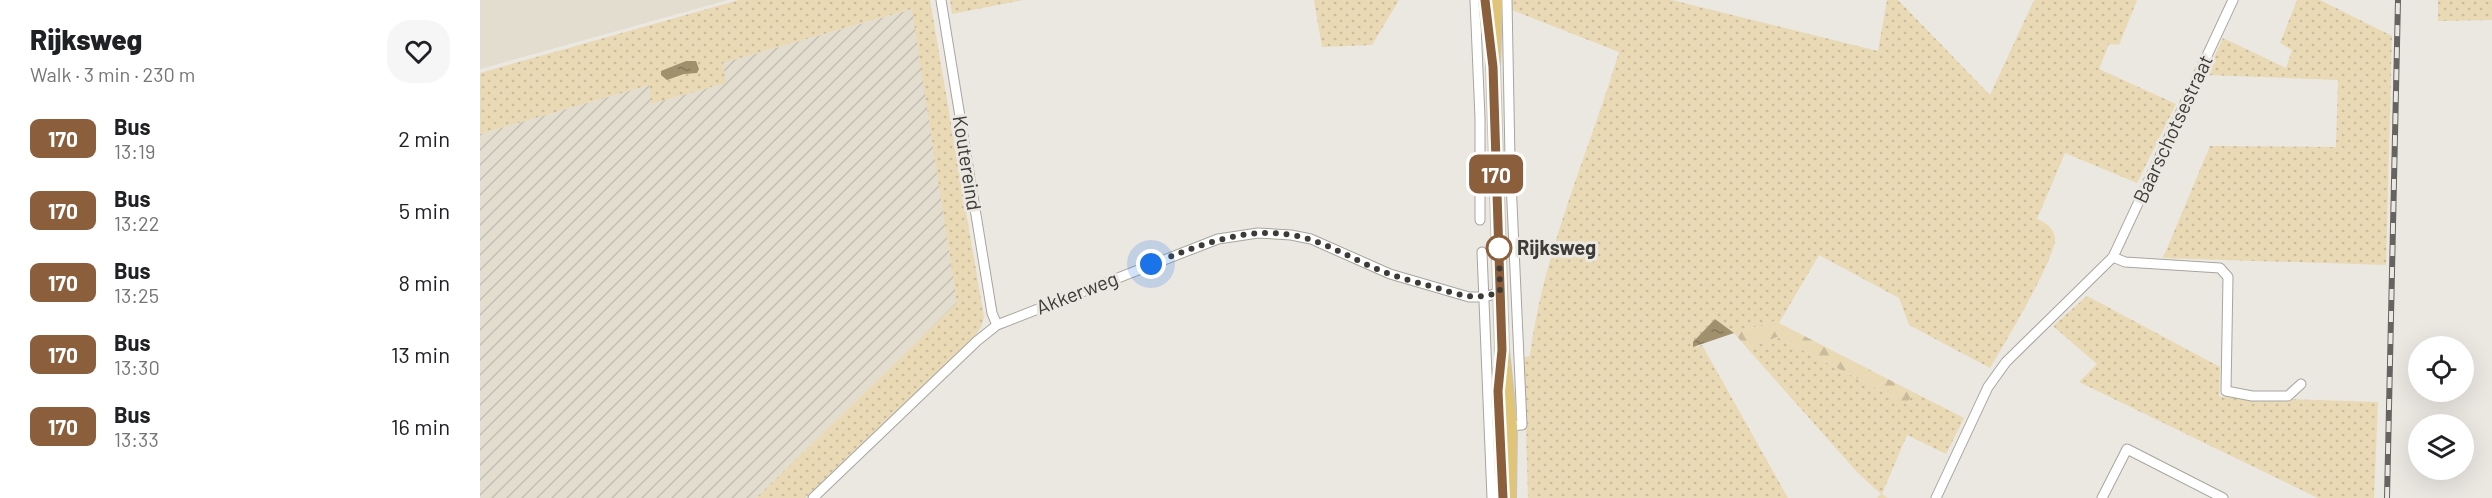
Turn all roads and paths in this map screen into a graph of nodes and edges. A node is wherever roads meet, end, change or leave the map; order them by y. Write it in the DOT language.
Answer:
graph roads {
  1 [pos="941,0"];
  2 [pos="1475,0"];
  3 [pos="1485,0"];
  4 [pos="1495,0"];
  5 [pos="1507,0"];
  6 [pos="2233,0"];
  7 [pos="1493,67"];
  8 [pos="1478,68"];
  9 [pos="1480,220"];
  10 [pos="1482,252"];
  11 [pos="2113,257"];
  12 [pos="1500,292"];
  13 [pos="1485,297"];
  14 [pos="997,325"];
  15 [pos="2301,384"];
  16 [pos="1504,426"];
  17 [pos="813,498"];
  18 [pos="1492,498"];
  19 [pos="1503,498"];
  20 [pos="1509,498"];
  21 [pos="1936,498"];
  22 [pos="2102,498"];
  23 [pos="2223,498"];
  1 -- 14 [label="street, Koutereind"];
  2 -- 8 [label="street"];
  3 -- 7 [label="main road"];
  4 -- 7 [label="main road"];
  5 -- 16 [label="street"];
  6 -- 11 [label="street, Baarschotsestraat"];
  7 -- 8 [label="street"];
  7 -- 12 [label="main road"];
  8 -- 9 [label="street"];
  10 -- 13 [label="street"];
  11 -- 15 [label="street"];
  11 -- 21 [label="street, Baarschotsestraat"];
  12 -- 13 [label="street, Akkerweg"];
  12 -- 16 [label="main road"];
  13 -- 14 [label="street, Akkerweg"];
  13 -- 18 [label="street"];
  14 -- 17 [label="street, Akkerweg"];
  16 -- 19 [label="main road"];
  16 -- 20 [label="main road"];
  22 -- 23 [label="street"];
}
